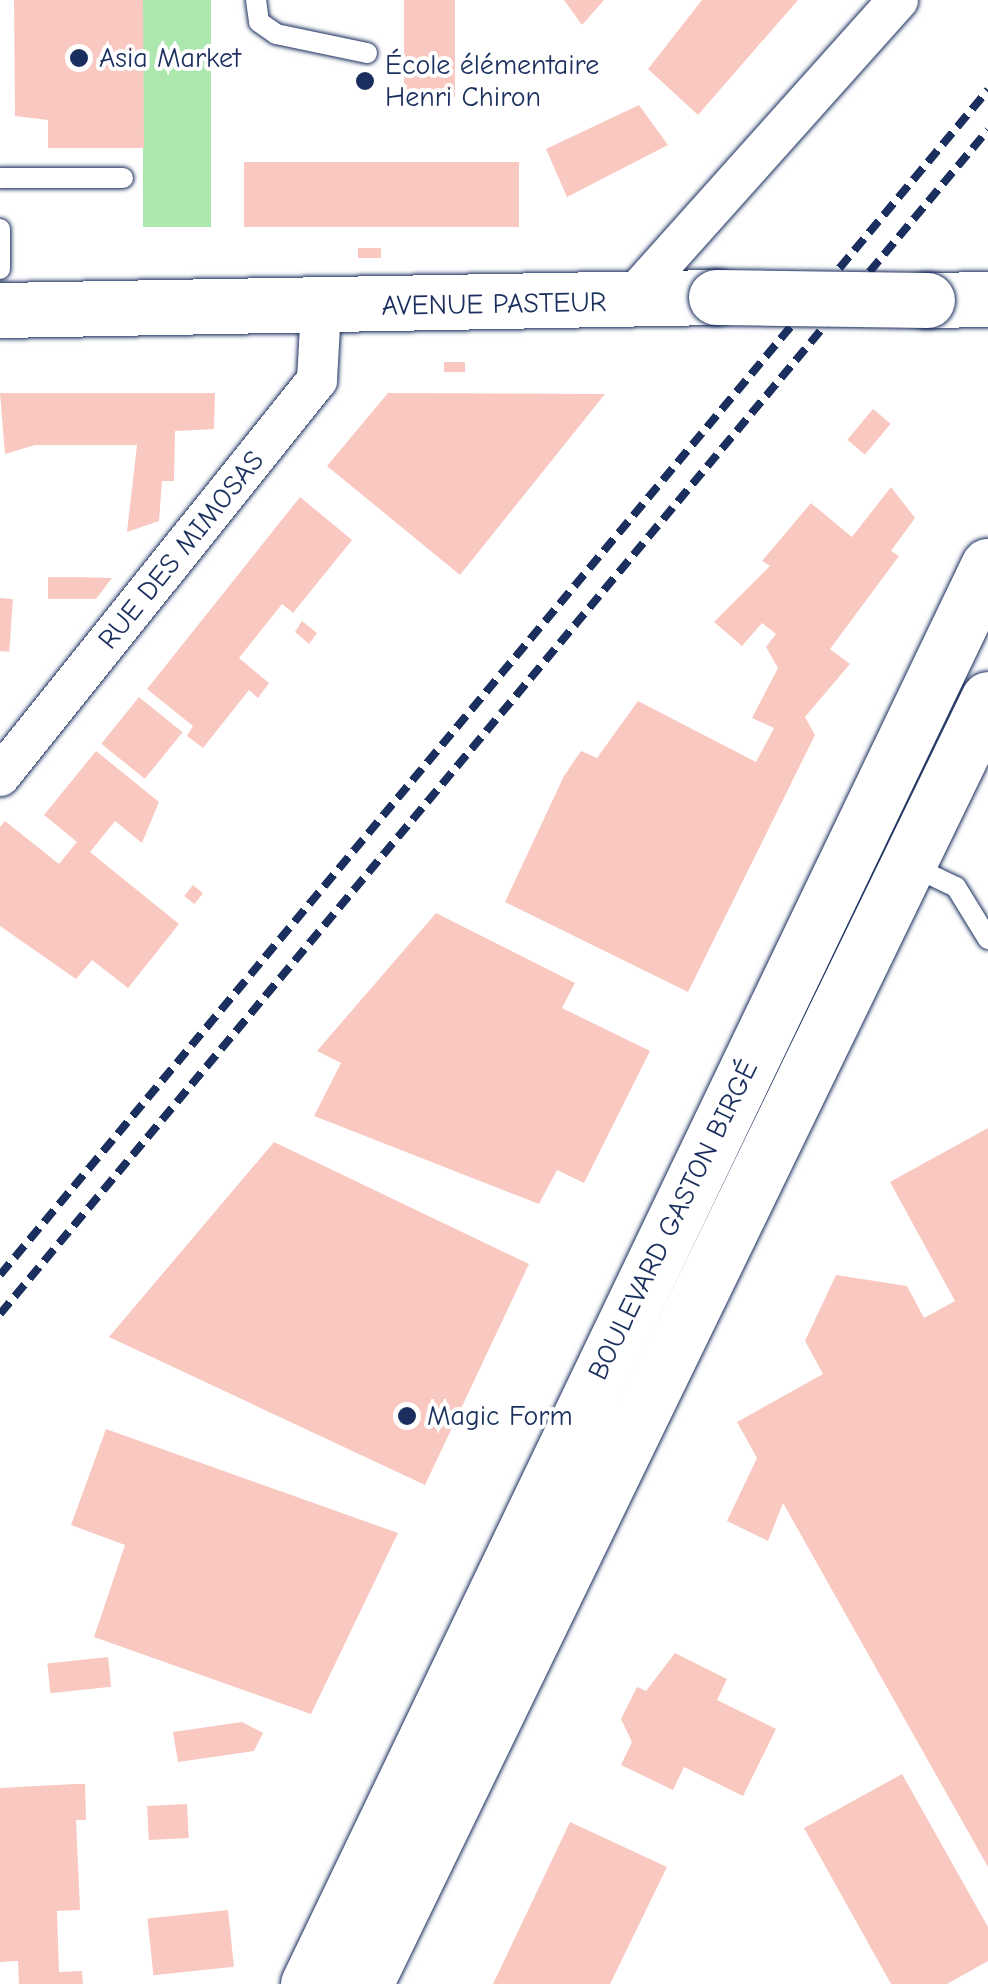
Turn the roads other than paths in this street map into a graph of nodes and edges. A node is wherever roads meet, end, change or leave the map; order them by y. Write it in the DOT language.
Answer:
graph roads {
  1 [pos="256,0"];
  2 [pos="898,0"];
  3 [pos="367,53"];
  4 [pos="0,178"];
  5 [pos="123,178"];
  6 [pos="0,230"];
  7 [pos="0,270"];
  8 [pos="988,299"];
  9 [pos="628,302"];
  10 [pos="320,308"];
  11 [pos="0,310"];
  12 [pos="988,566"];
  13 [pos="988,699"];
  14 [pos="0,776"];
  15 [pos="882,851"];
  16 [pos="988,939"];
  17 [pos="308,1984"];
  18 [pos="365,1984"];
  1 -- 3 [label="lane"];
  2 -- 9 [label="street"];
  4 -- 5 [label="lane"];
  6 -- 7 [label="lane"];
  8 -- 9 [label="main road, AVENUE PASTEUR, bridge"];
  9 -- 10 [label="main road, AVENUE PASTEUR"];
  10 -- 11 [label="main road, AVENUE PASTEUR"];
  10 -- 14 [label="street, RUE DES MIMOSAS"];
  12 -- 15 [label="main road, BOULEVARD GASTON BIRGÉ"];
  13 -- 15 [label="main road, BOULEVARD GASTON BIRGÉ"];
  15 -- 16 [label="lane"];
  15 -- 17 [label="main road, BOULEVARD GASTON BIRGÉ"];
  15 -- 18 [label="main road, BOULEVARD GASTON BIRGÉ"];
}
